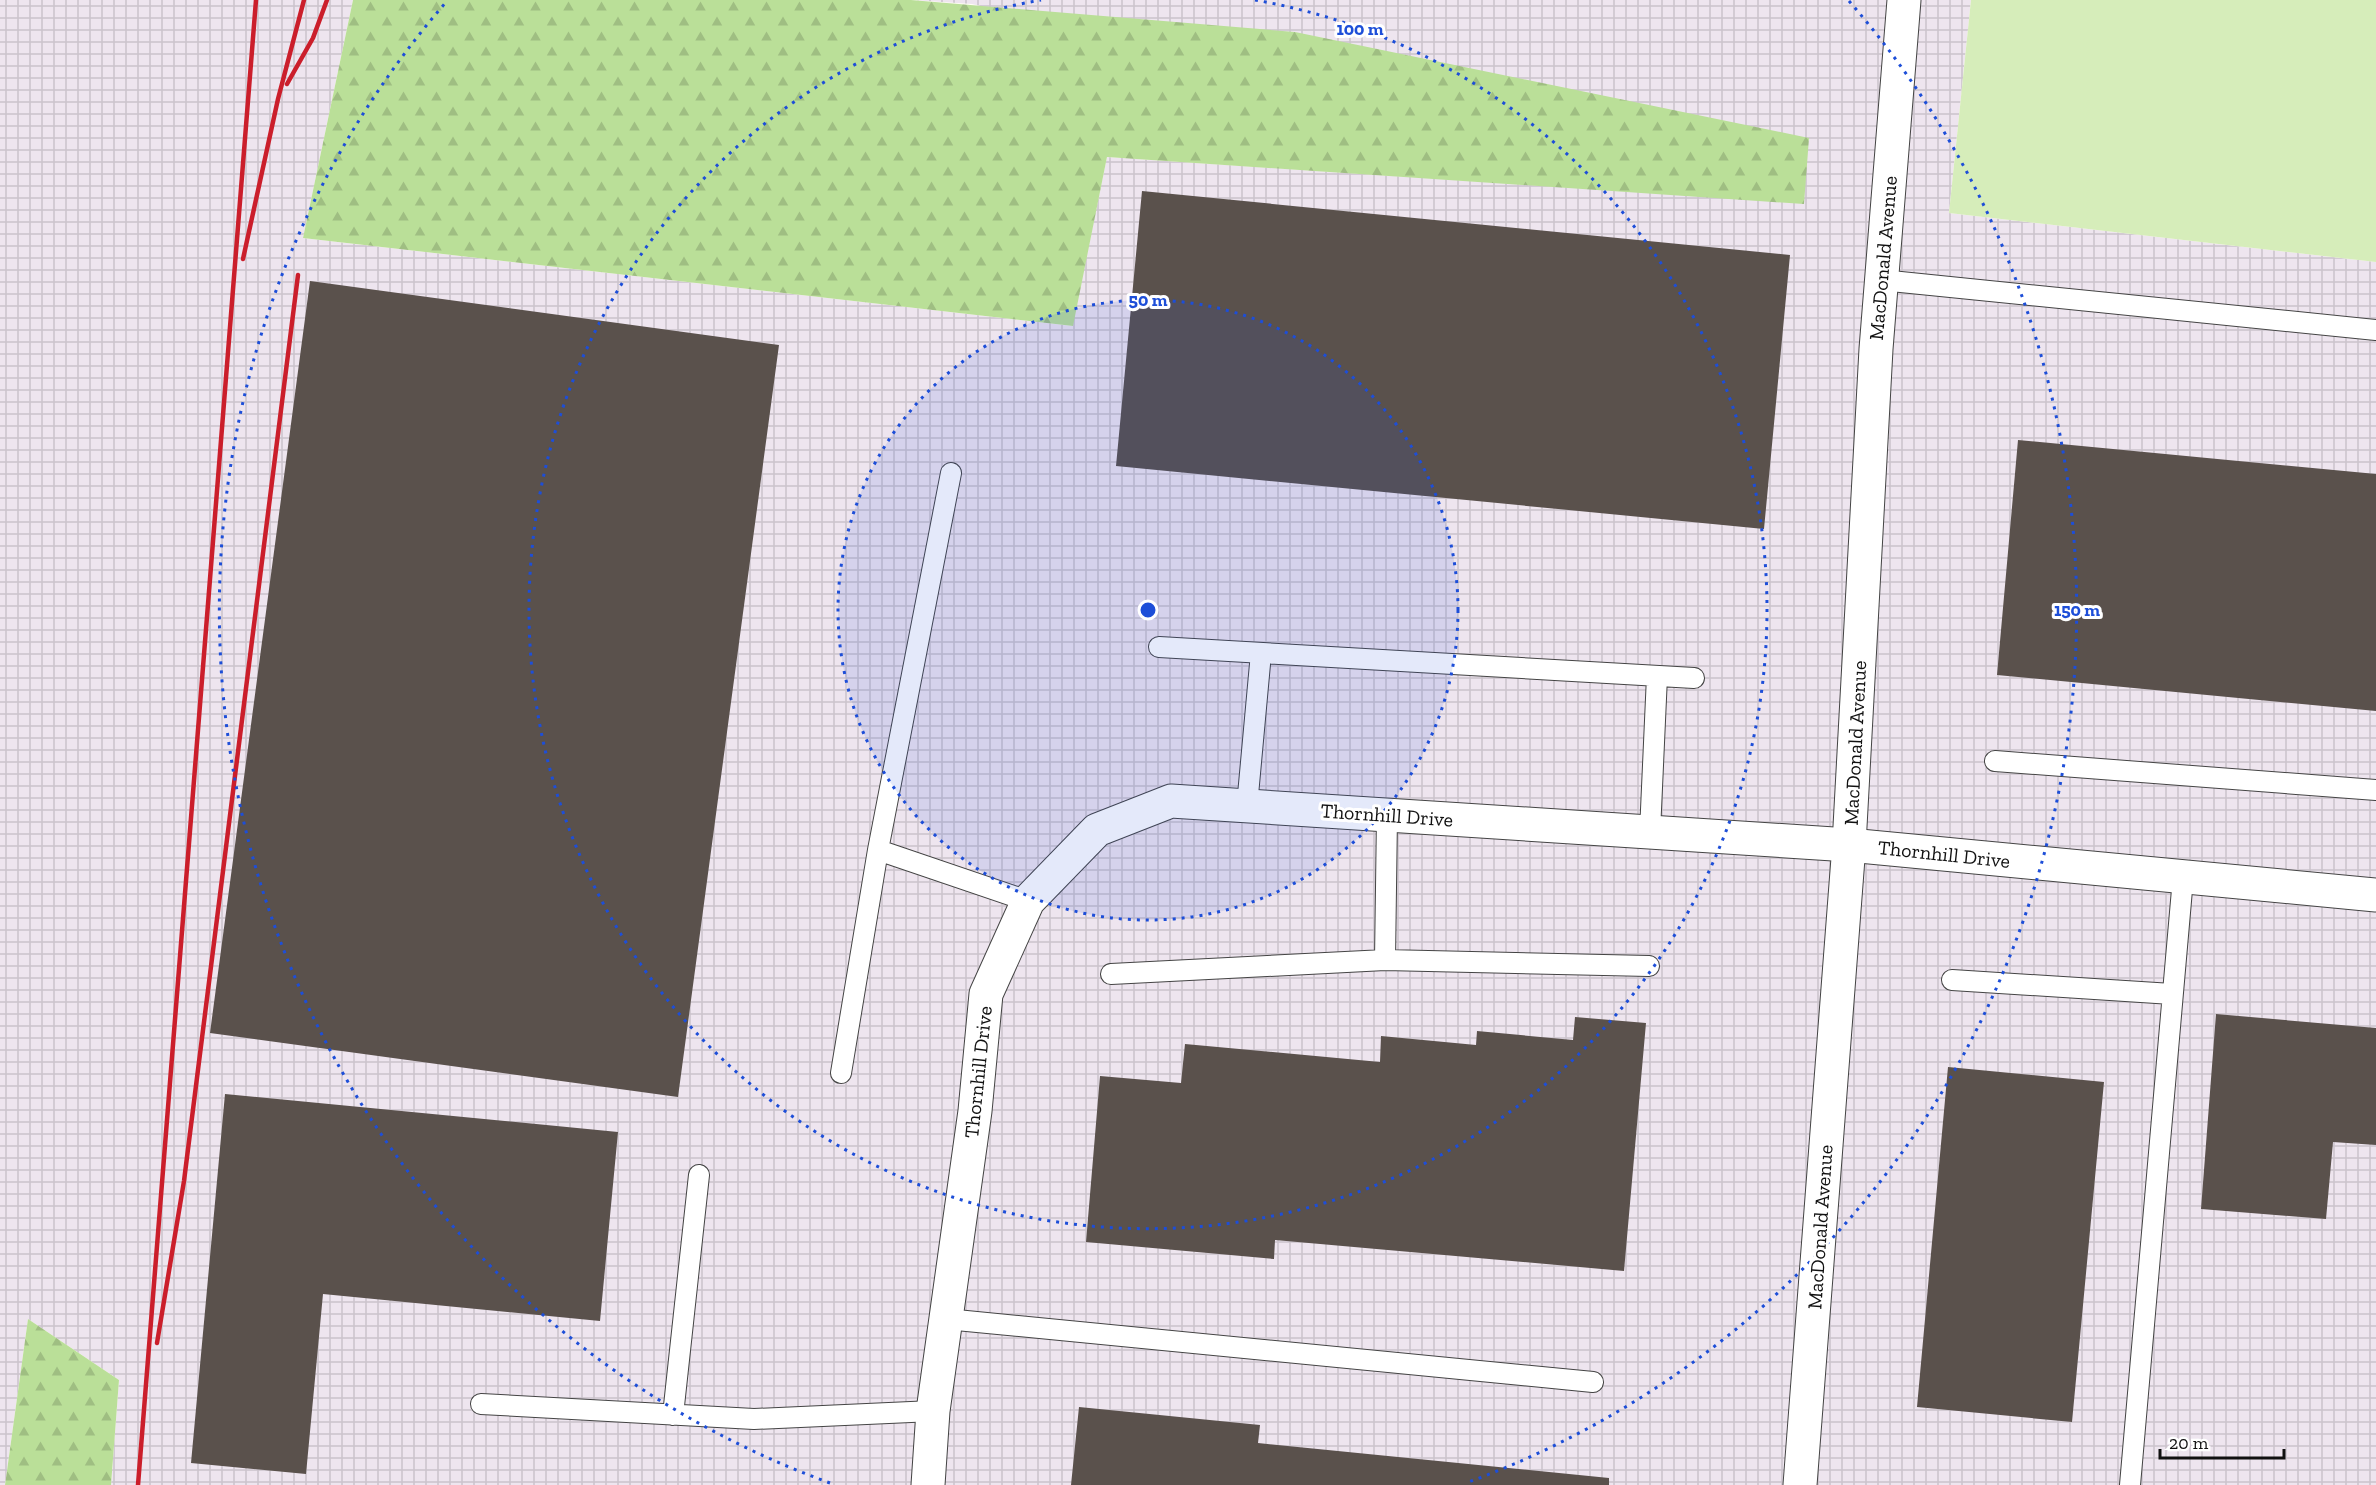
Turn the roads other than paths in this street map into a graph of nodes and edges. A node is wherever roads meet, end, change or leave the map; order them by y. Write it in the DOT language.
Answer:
graph roads {
  1 [pos="1904,0"];
  2 [pos="1881,280"];
  3 [pos="2376,330"];
  4 [pos="951,473"];
  5 [pos="1159,647"];
  6 [pos="1261,653"];
  7 [pos="1657,676"];
  8 [pos="1694,678"];
  9 [pos="1995,761"];
  10 [pos="2376,790"];
  11 [pos="1247,806"];
  12 [pos="1387,815"];
  13 [pos="1650,832"];
  14 [pos="1849,845"];
  15 [pos="878,850"];
  16 [pos="2183,878"];
  17 [pos="2376,895"];
  18 [pos="1028,901"];
  19 [pos="1385,960"];
  20 [pos="1649,966"];
  21 [pos="1111,974"];
  22 [pos="1952,980"];
  23 [pos="2172,994"];
  24 [pos="841,1073"];
  25 [pos="699,1175"];
  26 [pos="946,1319"];
  27 [pos="1593,1382"];
  28 [pos="482,1404"];
  29 [pos="933,1411"];
  30 [pos="673,1415"];
  31 [pos="928,1485"];
  32 [pos="1800,1485"];
  33 [pos="2130,1485"];
  1 -- 2 [label="street, MacDonald Avenue"];
  2 -- 3 [label="lane"];
  2 -- 14 [label="street, MacDonald Avenue"];
  4 -- 15 [label="lane"];
  5 -- 6 [label="lane"];
  6 -- 7 [label="lane"];
  6 -- 11 [label="lane"];
  7 -- 8 [label="lane"];
  7 -- 13 [label="lane"];
  9 -- 10 [label="lane"];
  11 -- 12 [label="street, Thornhill Drive"];
  11 -- 18 [label="street, Thornhill Drive"];
  12 -- 13 [label="street, Thornhill Drive"];
  12 -- 19 [label="lane"];
  13 -- 14 [label="street, Thornhill Drive"];
  14 -- 16 [label="street, Thornhill Drive"];
  14 -- 32 [label="street, MacDonald Avenue"];
  15 -- 18 [label="lane"];
  15 -- 24 [label="lane"];
  16 -- 17 [label="street, Thornhill Drive"];
  16 -- 23 [label="lane"];
  18 -- 26 [label="street, Thornhill Drive"];
  19 -- 20 [label="lane"];
  19 -- 21 [label="lane"];
  22 -- 23 [label="lane"];
  23 -- 33 [label="lane"];
  25 -- 30 [label="lane"];
  26 -- 27 [label="lane"];
  26 -- 29 [label="street, Thornhill Drive"];
  28 -- 30 [label="lane"];
  29 -- 30 [label="lane"];
  29 -- 31 [label="street, Thornhill Drive"];
}
